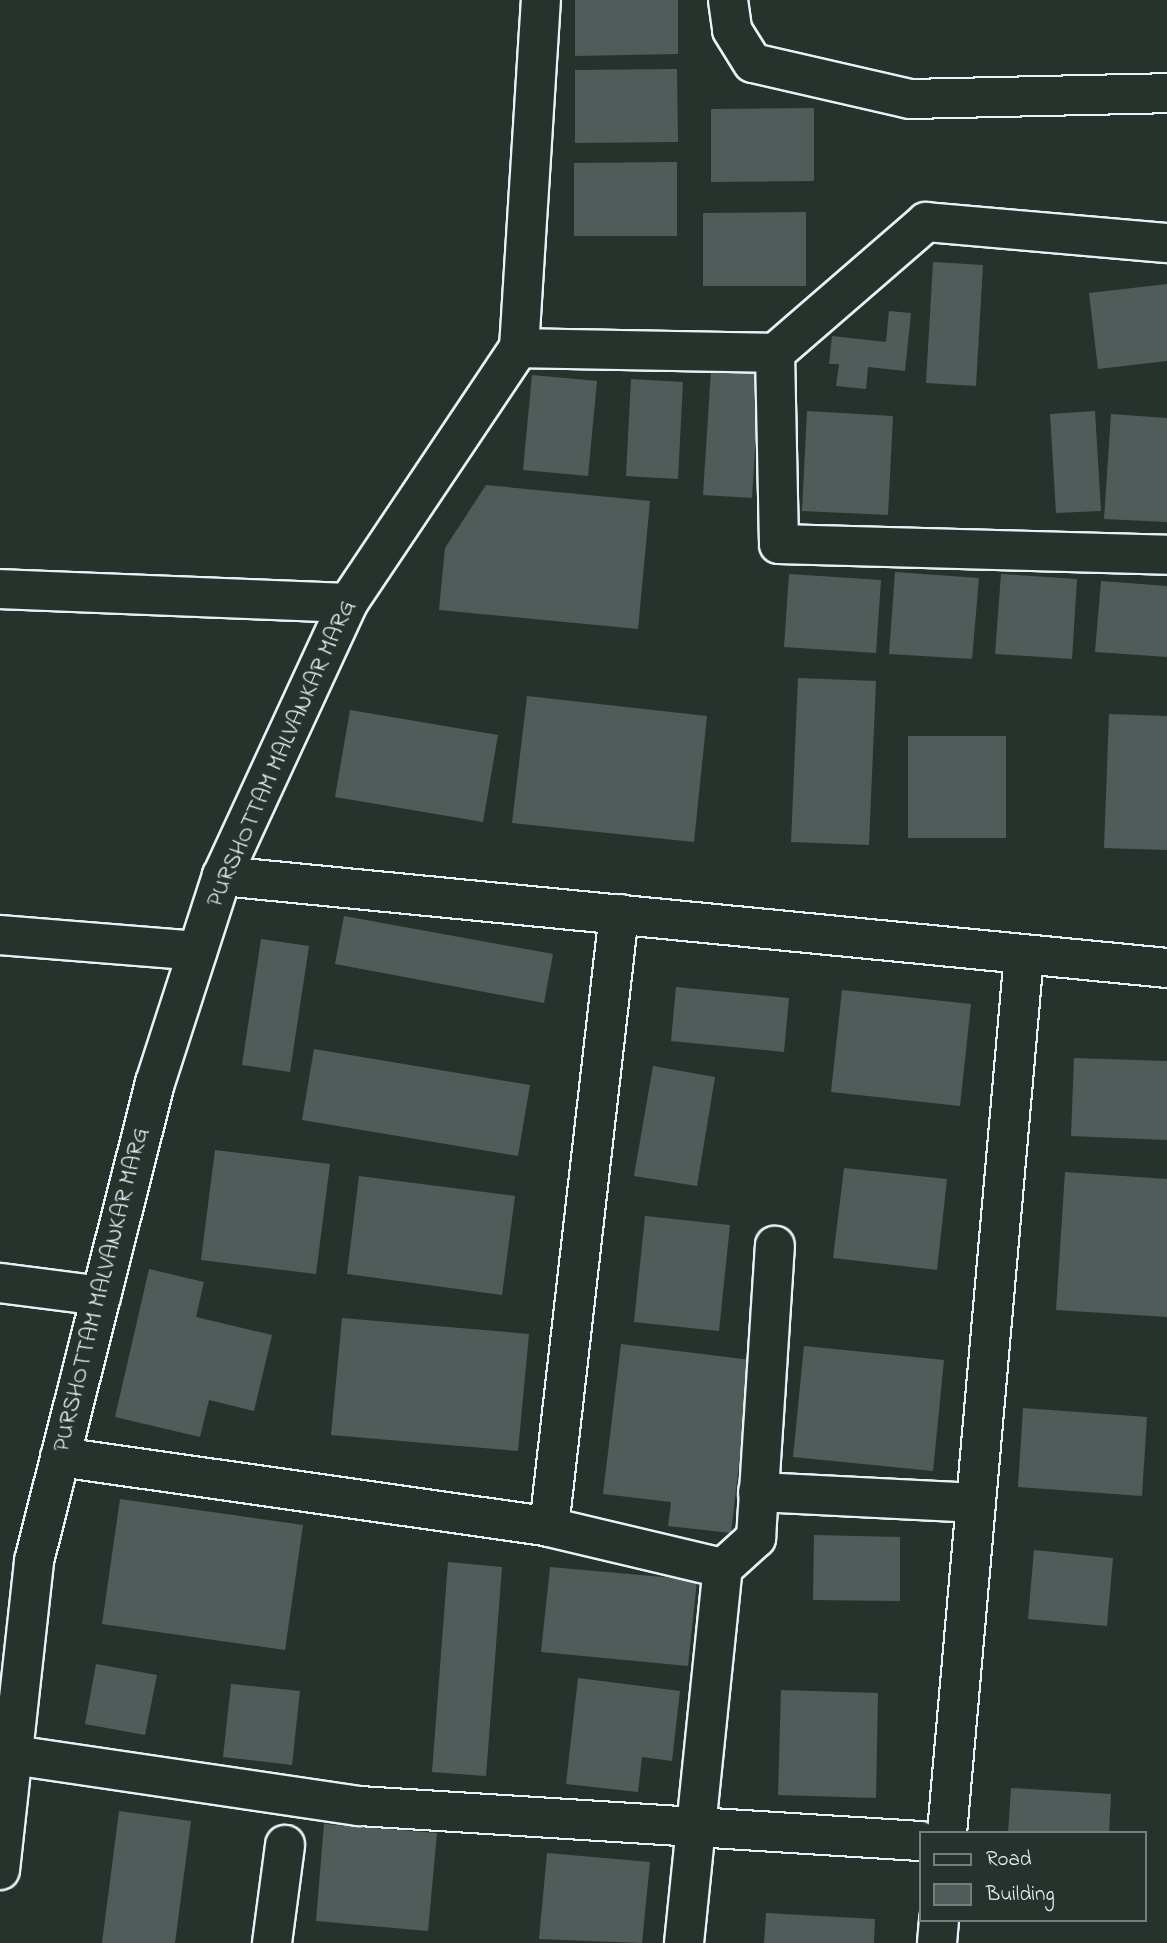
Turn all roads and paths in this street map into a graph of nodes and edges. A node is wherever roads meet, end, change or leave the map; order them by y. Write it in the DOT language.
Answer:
graph roads {
  1 [pos="541,0"];
  2 [pos="729,0"];
  3 [pos="1167,93"];
  4 [pos="1167,243"];
  5 [pos="519,348"];
  6 [pos="775,353"];
  7 [pos="1167,555"];
  8 [pos="0,589"];
  9 [pos="348,603"];
  10 [pos="222,876"];
  11 [pos="619,914"];
  12 [pos="0,935"];
  13 [pos="197,951"];
  14 [pos="1024,954"];
  15 [pos="1167,968"];
  16 [pos="775,1247"];
  17 [pos="0,1283"];
  18 [pos="101,1296"];
  19 [pos="60,1457"];
  20 [pos="758,1492"];
  21 [pos="973,1503"];
  22 [pos="549,1527"];
  23 [pos="723,1568"];
  24 [pos="13,1755"];
  25 [pos="694,1829"];
  26 [pos="947,1831"];
  27 [pos="918,1841"];
  28 [pos="285,1845"];
  29 [pos="0,1870"];
  30 [pos="939,1922"];
  31 [pos="272,1943"];
  32 [pos="684,1943"];
  33 [pos="937,1943"];
  1 -- 5 [label="street"];
  2 -- 3 [label="street"];
  4 -- 6 [label="street"];
  5 -- 6 [label="street"];
  5 -- 9 [label="street, PURSHOTTAM MALVANKAR MARG"];
  6 -- 7 [label="street"];
  8 -- 9 [label="street"];
  9 -- 10 [label="street, PURSHOTTAM MALVANKAR MARG"];
  10 -- 11 [label="street"];
  10 -- 13 [label="street, PURSHOTTAM MALVANKAR MARG"];
  11 -- 14 [label="street"];
  11 -- 22 [label="street"];
  12 -- 13 [label="street"];
  13 -- 18 [label="street, PURSHOTTAM MALVANKAR MARG"];
  14 -- 15 [label="street"];
  14 -- 21 [label="street"];
  16 -- 20 [label="street"];
  17 -- 18 [label="street"];
  18 -- 19 [label="street, PURSHOTTAM MALVANKAR MARG"];
  19 -- 22 [label="street"];
  19 -- 24 [label="street, PURSHOTTAM MALVANKAR MARG"];
  20 -- 21 [label="street"];
  20 -- 23 [label="street"];
  21 -- 26 [label="street"];
  22 -- 23 [label="street"];
  23 -- 25 [label="street"];
  24 -- 25 [label="street"];
  24 -- 29 [label="street, PURSHOTTAM MALVANKAR MARG"];
  25 -- 27 [label="street"];
  25 -- 32 [label="street"];
  28 -- 31 [label="street"];
  30 -- 33 [label="street"];
}
